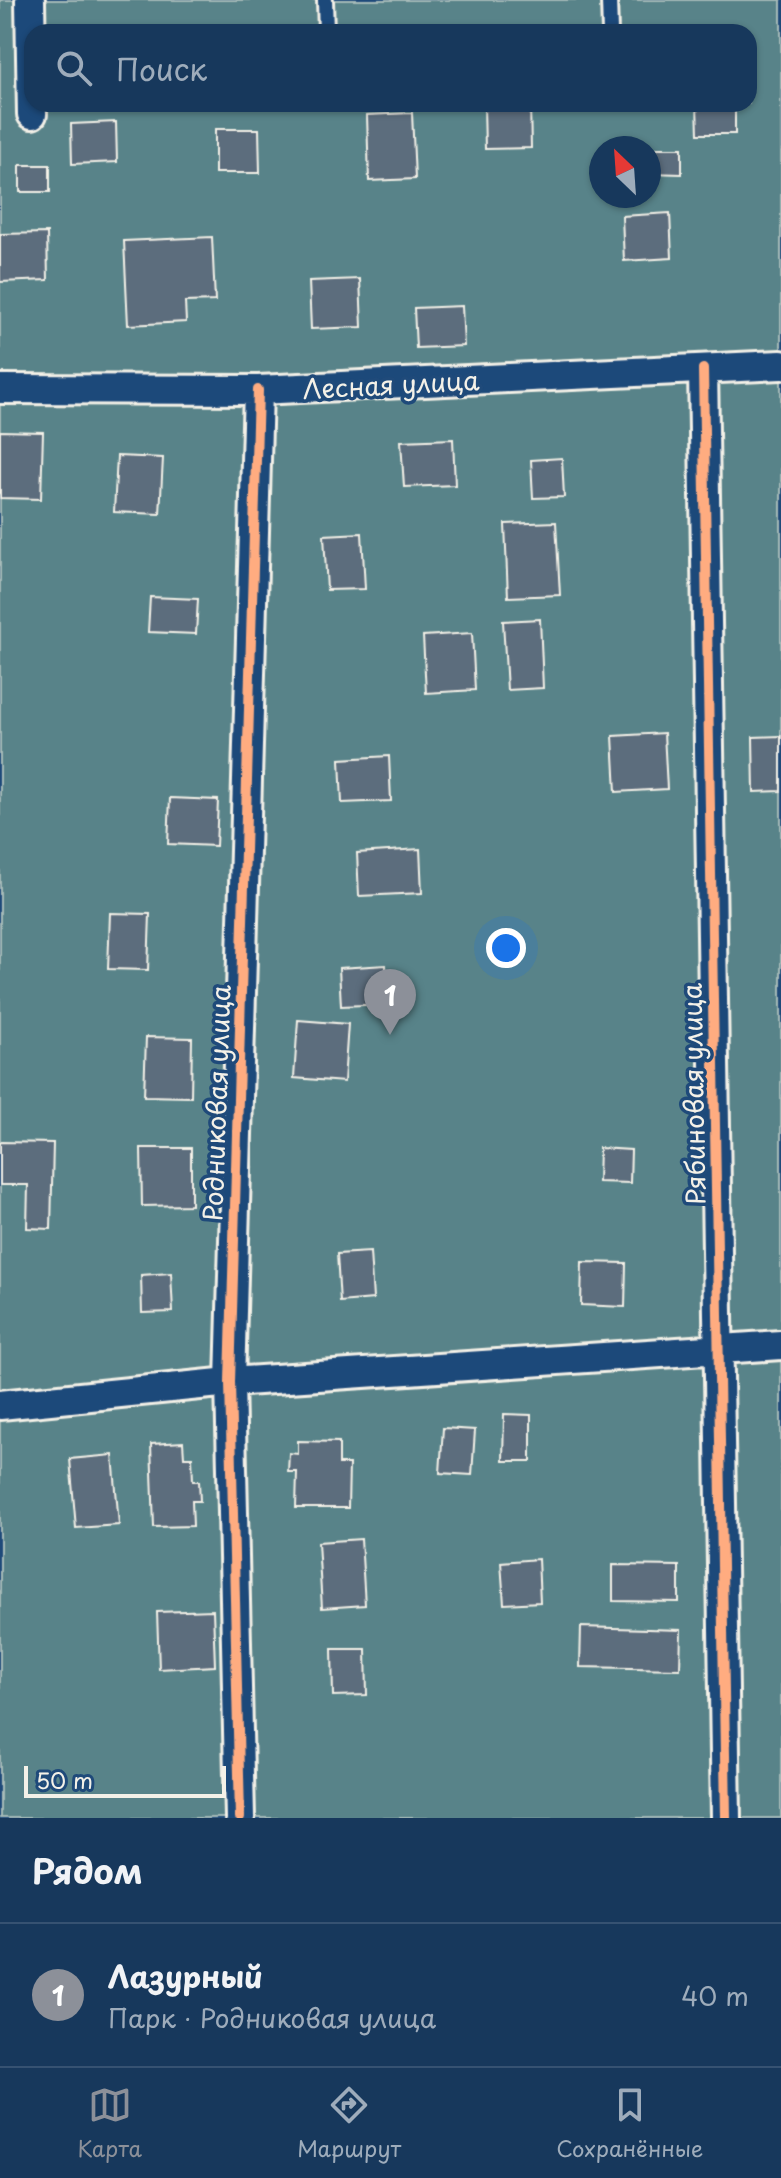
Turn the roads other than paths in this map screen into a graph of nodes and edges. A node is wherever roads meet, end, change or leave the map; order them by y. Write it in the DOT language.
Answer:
graph roads {
  1 [pos="30,0"];
  2 [pos="325,0"];
  3 [pos="609,0"];
  4 [pos="30,24"];
  5 [pos="326,24"];
  6 [pos="610,24"];
  7 [pos="781,365"];
  8 [pos="703,369"];
  9 [pos="0,389"];
  10 [pos="258,390"];
  11 [pos="781,1345"];
  12 [pos="719,1351"];
  13 [pos="230,1382"];
  14 [pos="0,1405"];
  15 [pos="240,1818"];
  16 [pos="726,1818"];
  1 -- 4 [label="street"];
  2 -- 5 [label="lane"];
  3 -- 6 [label="lane"];
  7 -- 8 [label="street, Лесная улица"];
  8 -- 10 [label="street, Лесная улица"];
  8 -- 12 [label="street, Рябиновая улица"];
  9 -- 10 [label="street, Лесная улица"];
  10 -- 13 [label="street, Родниковая улица"];
  11 -- 12 [label="street"];
  12 -- 13 [label="street"];
  12 -- 16 [label="street, Рябиновая улица"];
  13 -- 14 [label="street"];
  13 -- 15 [label="street, Родниковая улица"];
}
